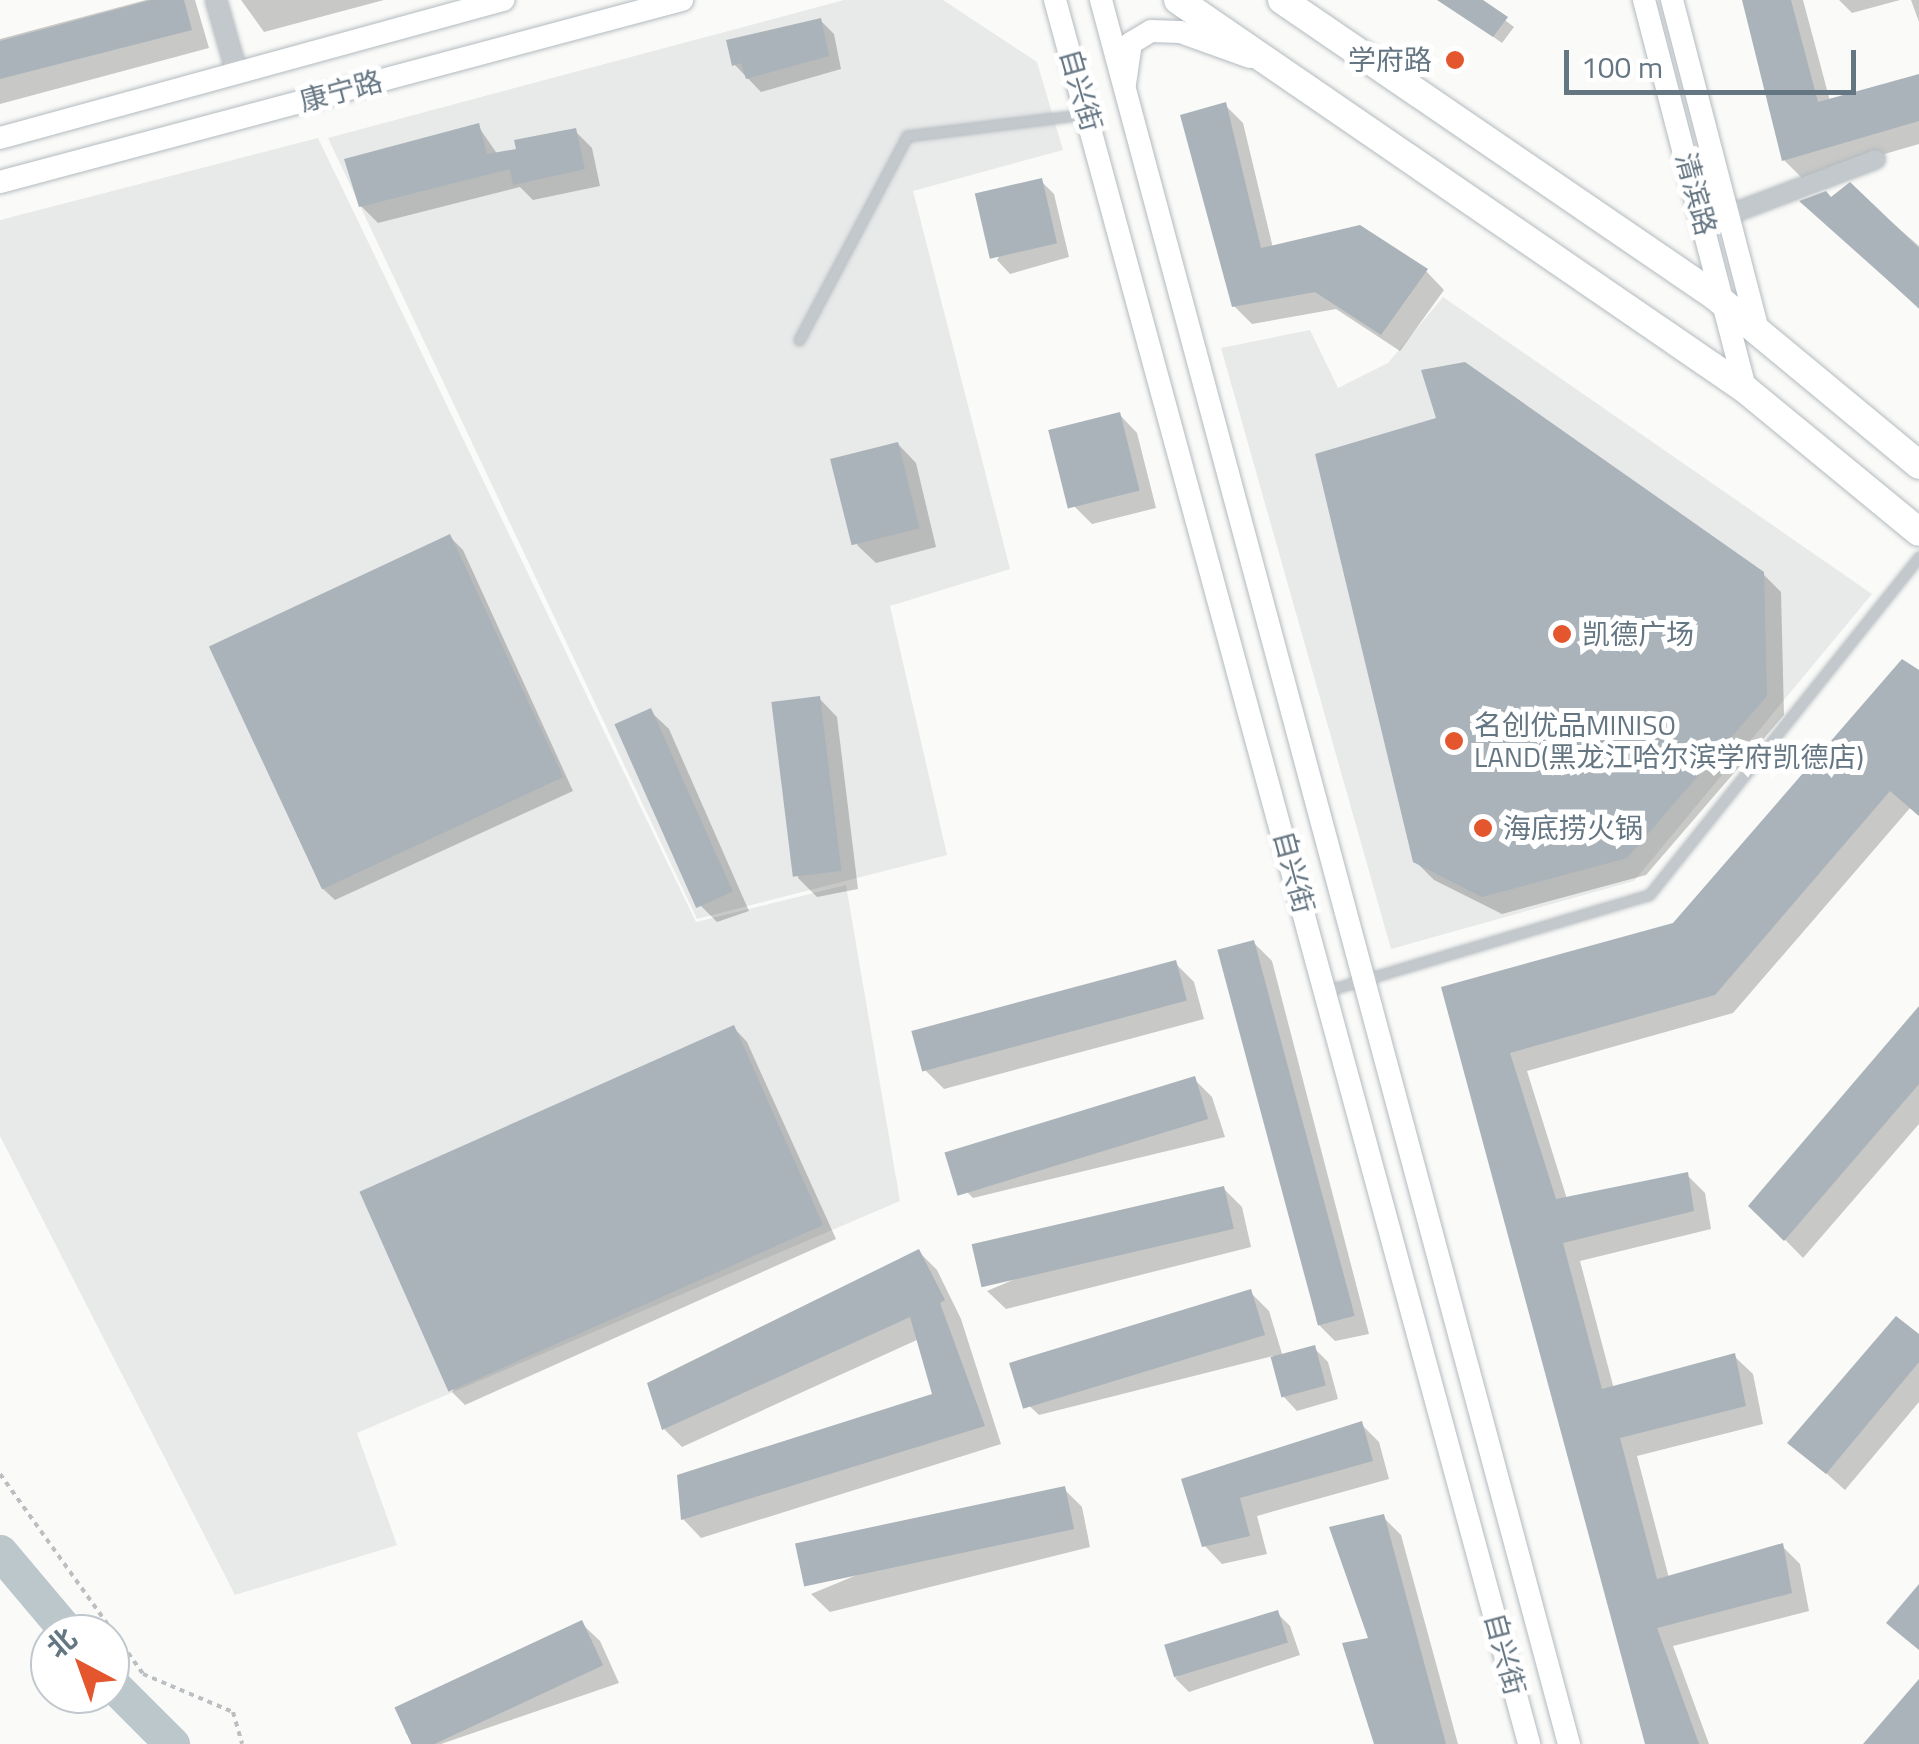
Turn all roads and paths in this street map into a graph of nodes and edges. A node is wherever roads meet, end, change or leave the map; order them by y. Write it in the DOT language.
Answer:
graph roads {
  1 [pos="216,0"];
  2 [pos="503,0"];
  3 [pos="682,0"];
  4 [pos="1055,0"];
  5 [pos="1101,0"];
  6 [pos="1178,0"];
  7 [pos="1282,0"];
  8 [pos="1644,0"];
  9 [pos="1672,0"];
  10 [pos="1271,64"];
  11 [pos="237,74"];
  12 [pos="1127,112"];
  13 [pos="1088,114"];
  14 [pos="0,138"];
  15 [pos="1876,159"];
  16 [pos="0,182"];
  17 [pos="1728,215"];
  18 [pos="1724,304"];
  19 [pos="1759,332"];
  20 [pos="798,340"];
  21 [pos="1745,389"];
  22 [pos="1919,465"];
  23 [pos="1919,532"];
  24 [pos="1919,557"];
  25 [pos="1363,980"];
  26 [pos="1326,990"];
  27 [pos="0,1474"];
  28 [pos="242,1744"];
  29 [pos="1529,1744"];
  30 [pos="1569,1744"];
  1 -- 11 [label="street"];
  2 -- 11 [label="main road, 康宁路"];
  3 -- 16 [label="main road, 康宁路"];
  4 -- 13 [label="main road, 自兴街"];
  5 -- 12 [label="main road, 自兴街"];
  6 -- 10 [label="highway"];
  7 -- 18 [label="highway"];
  8 -- 18 [label="main road, 清滨路"];
  9 -- 17 [label="main road, 清滨路"];
  10 -- 12 [label="main road"];
  10 -- 21 [label="highway"];
  11 -- 14 [label="main road, 康宁路"];
  12 -- 25 [label="main road, 自兴街"];
  13 -- 20 [label="lane"];
  13 -- 26 [label="main road, 自兴街"];
  15 -- 17 [label="street"];
  17 -- 19 [label="main road, 清滨路"];
  18 -- 19 [label="highway"];
  18 -- 21 [label="main road, 清滨路"];
  19 -- 22 [label="highway"];
  21 -- 23 [label="highway"];
  24 -- 25 [label="lane"];
  25 -- 26 [label="lane"];
  25 -- 30 [label="main road, 自兴街"];
  26 -- 29 [label="main road, 自兴街"];
  27 -- 28 [label="path"];
}
